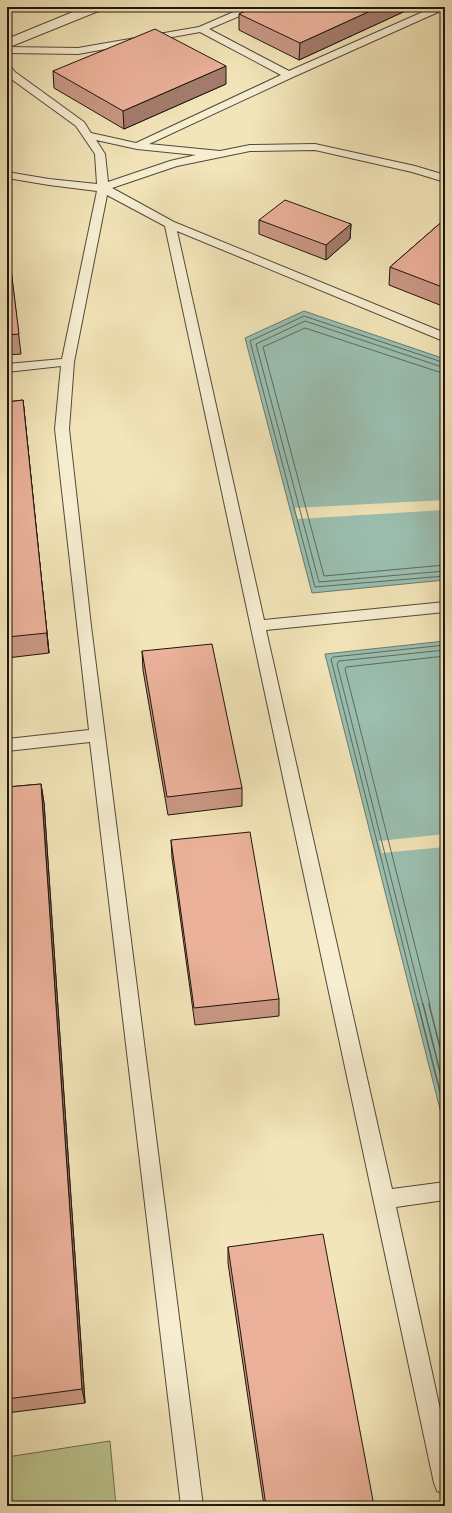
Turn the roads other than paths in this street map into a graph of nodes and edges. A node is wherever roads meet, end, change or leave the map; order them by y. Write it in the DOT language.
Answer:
graph roads {
  1 [pos="96,7"];
  2 [pos="253,7"];
  3 [pos="442,7"];
  4 [pos="201,29"];
  5 [pos="7,44"];
  6 [pos="7,50"];
  7 [pos="7,69"];
  8 [pos="289,75"];
  9 [pos="87,135"];
  10 [pos="137,146"];
  11 [pos="221,154"];
  12 [pos="7,175"];
  13 [pos="445,179"];
  14 [pos="103,188"];
  15 [pos="170,224"];
  16 [pos="445,337"];
  17 [pos="68,362"];
  18 [pos="7,368"];
  19 [pos="445,607"];
  20 [pos="258,626"];
  21 [pos="97,736"];
  22 [pos="7,745"];
  23 [pos="445,1191"];
  24 [pos="384,1199"];
  25 [pos="445,1483"];
  26 [pos="192,1506"];
  1 -- 5 [label="street"];
  2 -- 4 [label="lane"];
  3 -- 8 [label="lane"];
  4 -- 6 [label="lane"];
  4 -- 8 [label="lane"];
  7 -- 9 [label="lane"];
  8 -- 10 [label="lane"];
  9 -- 10 [label="lane"];
  9 -- 14 [label="lane"];
  10 -- 11 [label="lane"];
  11 -- 13 [label="lane"];
  11 -- 14 [label="lane"];
  12 -- 14 [label="lane"];
  14 -- 15 [label="lane"];
  14 -- 17 [label="lane"];
  15 -- 16 [label="lane"];
  15 -- 20 [label="lane"];
  17 -- 18 [label="lane"];
  17 -- 21 [label="lane"];
  19 -- 20 [label="lane"];
  20 -- 24 [label="lane"];
  21 -- 22 [label="lane"];
  21 -- 26 [label="lane"];
  23 -- 24 [label="lane"];
  24 -- 25 [label="lane"];
}
